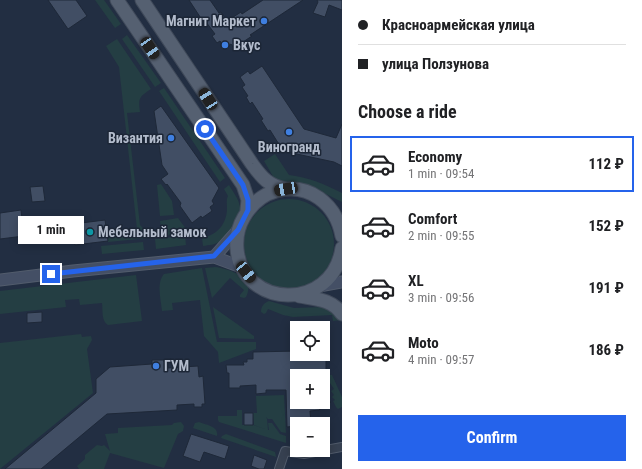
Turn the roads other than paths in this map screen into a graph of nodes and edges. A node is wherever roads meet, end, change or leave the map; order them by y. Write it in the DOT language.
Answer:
graph roads {
  1 [pos="117,0"];
  2 [pos="142,0"];
  3 [pos="286,189"];
  4 [pos="248,210"];
  5 [pos="238,230"];
  6 [pos="342,236"];
  7 [pos="342,248"];
  8 [pos="214,256"];
  9 [pos="242,267"];
  10 [pos="0,280"];
  11 [pos="342,282"];
  12 [pos="319,286"];
  13 [pos="297,295"];
  14 [pos="342,314"];
  15 [pos="342,447"];
  16 [pos="279,469"];
  1 -- 4 [label="main road"];
  2 -- 3 [label="main road"];
  3 -- 4 [label="main road"];
  3 -- 6 [label="main road"];
  4 -- 5 [label="main road"];
  5 -- 8 [label="main road"];
  5 -- 9 [label="main road"];
  7 -- 12 [label="main road"];
  8 -- 9 [label="main road"];
  8 -- 10 [label="main road"];
  9 -- 13 [label="main road"];
  11 -- 12 [label="main road"];
  12 -- 13 [label="main road"];
  13 -- 14 [label="main road"];
  15 -- 16 [label="street"];
}
